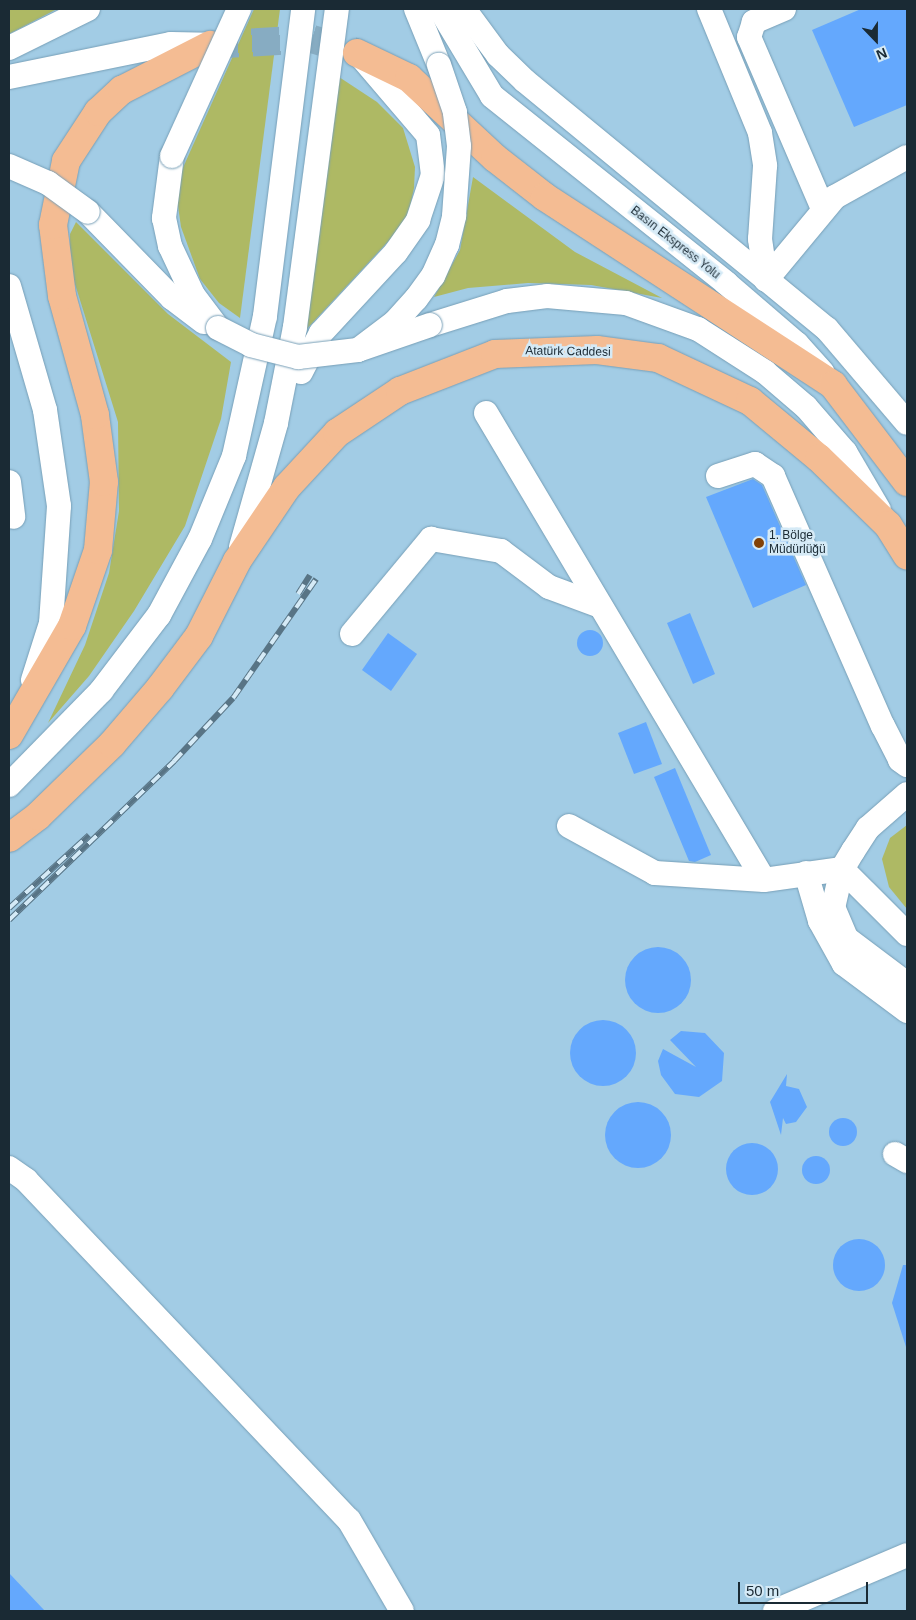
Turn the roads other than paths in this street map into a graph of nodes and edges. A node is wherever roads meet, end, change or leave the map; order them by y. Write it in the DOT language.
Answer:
graph roads {
  1 [pos="88,9"];
  2 [pos="239,9"];
  3 [pos="302,9"];
  4 [pos="337,9"];
  5 [pos="416,9"];
  6 [pos="440,9"];
  7 [pos="464,9"];
  8 [pos="709,9"];
  9 [pos="784,9"];
  10 [pos="210,44"];
  11 [pos="9,48"];
  12 [pos="357,52"];
  13 [pos="9,77"];
  14 [pos="907,157"];
  15 [pos="9,166"];
  16 [pos="823,209"];
  17 [pos="766,280"];
  18 [pos="9,286"];
  19 [pos="218,328"];
  20 [pos="358,350"];
  21 [pos="833,385"];
  22 [pos="486,413"];
  23 [pos="276,423"];
  24 [pos="907,423"];
  25 [pos="718,476"];
  26 [pos="9,482"];
  27 [pos="907,482"];
  28 [pos="13,517"];
  29 [pos="888,525"];
  30 [pos="907,556"];
  31 [pos="238,561"];
  32 [pos="600,606"];
  33 [pos="352,634"];
  34 [pos="16,724"];
  35 [pos="907,765"];
  36 [pos="9,785"];
  37 [pos="907,794"];
  38 [pos="38,816"];
  39 [pos="569,826"];
  40 [pos="9,838"];
  41 [pos="9,845"];
  42 [pos="842,869"];
  43 [pos="806,873"];
  44 [pos="764,880"];
  45 [pos="907,934"];
  46 [pos="907,984"];
  47 [pos="907,1011"];
  48 [pos="9,1168"];
  49 [pos="907,1555"];
  50 [pos="402,1611"];
  51 [pos="776,1611"];
  1 -- 11 [label="street"];
  2 -- 19 [label="street, bridge"];
  3 -- 36 [label="street"];
  4 -- 23 [label="street"];
  5 -- 20 [label="street, bridge"];
  6 -- 21 [label="street, Basın Ekspress Yolu"];
  7 -- 17 [label="street"];
  8 -- 17 [label="street"];
  9 -- 16 [label="street"];
  10 -- 13 [label="street"];
  10 -- 34 [label="main road"];
  12 -- 21 [label="main road"];
  12 -- 23 [label="street"];
  14 -- 16 [label="street"];
  15 -- 19 [label="street, bridge"];
  16 -- 17 [label="street"];
  17 -- 24 [label="street"];
  18 -- 34 [label="street"];
  19 -- 20 [label="street, bridge"];
  20 -- 29 [label="street, bridge"];
  21 -- 27 [label="main road, Basın Ekspress Yolu"];
  22 -- 32 [label="street"];
  23 -- 31 [label="street"];
  25 -- 35 [label="street"];
  26 -- 28 [label="street"];
  29 -- 30 [label="main road, Atatürk Caddesi"];
  29 -- 31 [label="main road, Atatürk Caddesi"];
  31 -- 38 [label="main road, Atatürk Caddesi"];
  32 -- 33 [label="street"];
  32 -- 44 [label="street"];
  37 -- 42 [label="street"];
  38 -- 40 [label="main road, Atatürk Caddesi"];
  38 -- 41 [label="street"];
  39 -- 44 [label="street"];
  42 -- 43 [label="street"];
  42 -- 45 [label="street"];
  42 -- 46 [label="street"];
  43 -- 44 [label="street"];
  43 -- 47 [label="street"];
  48 -- 50 [label="street"];
  49 -- 51 [label="street"];
}
